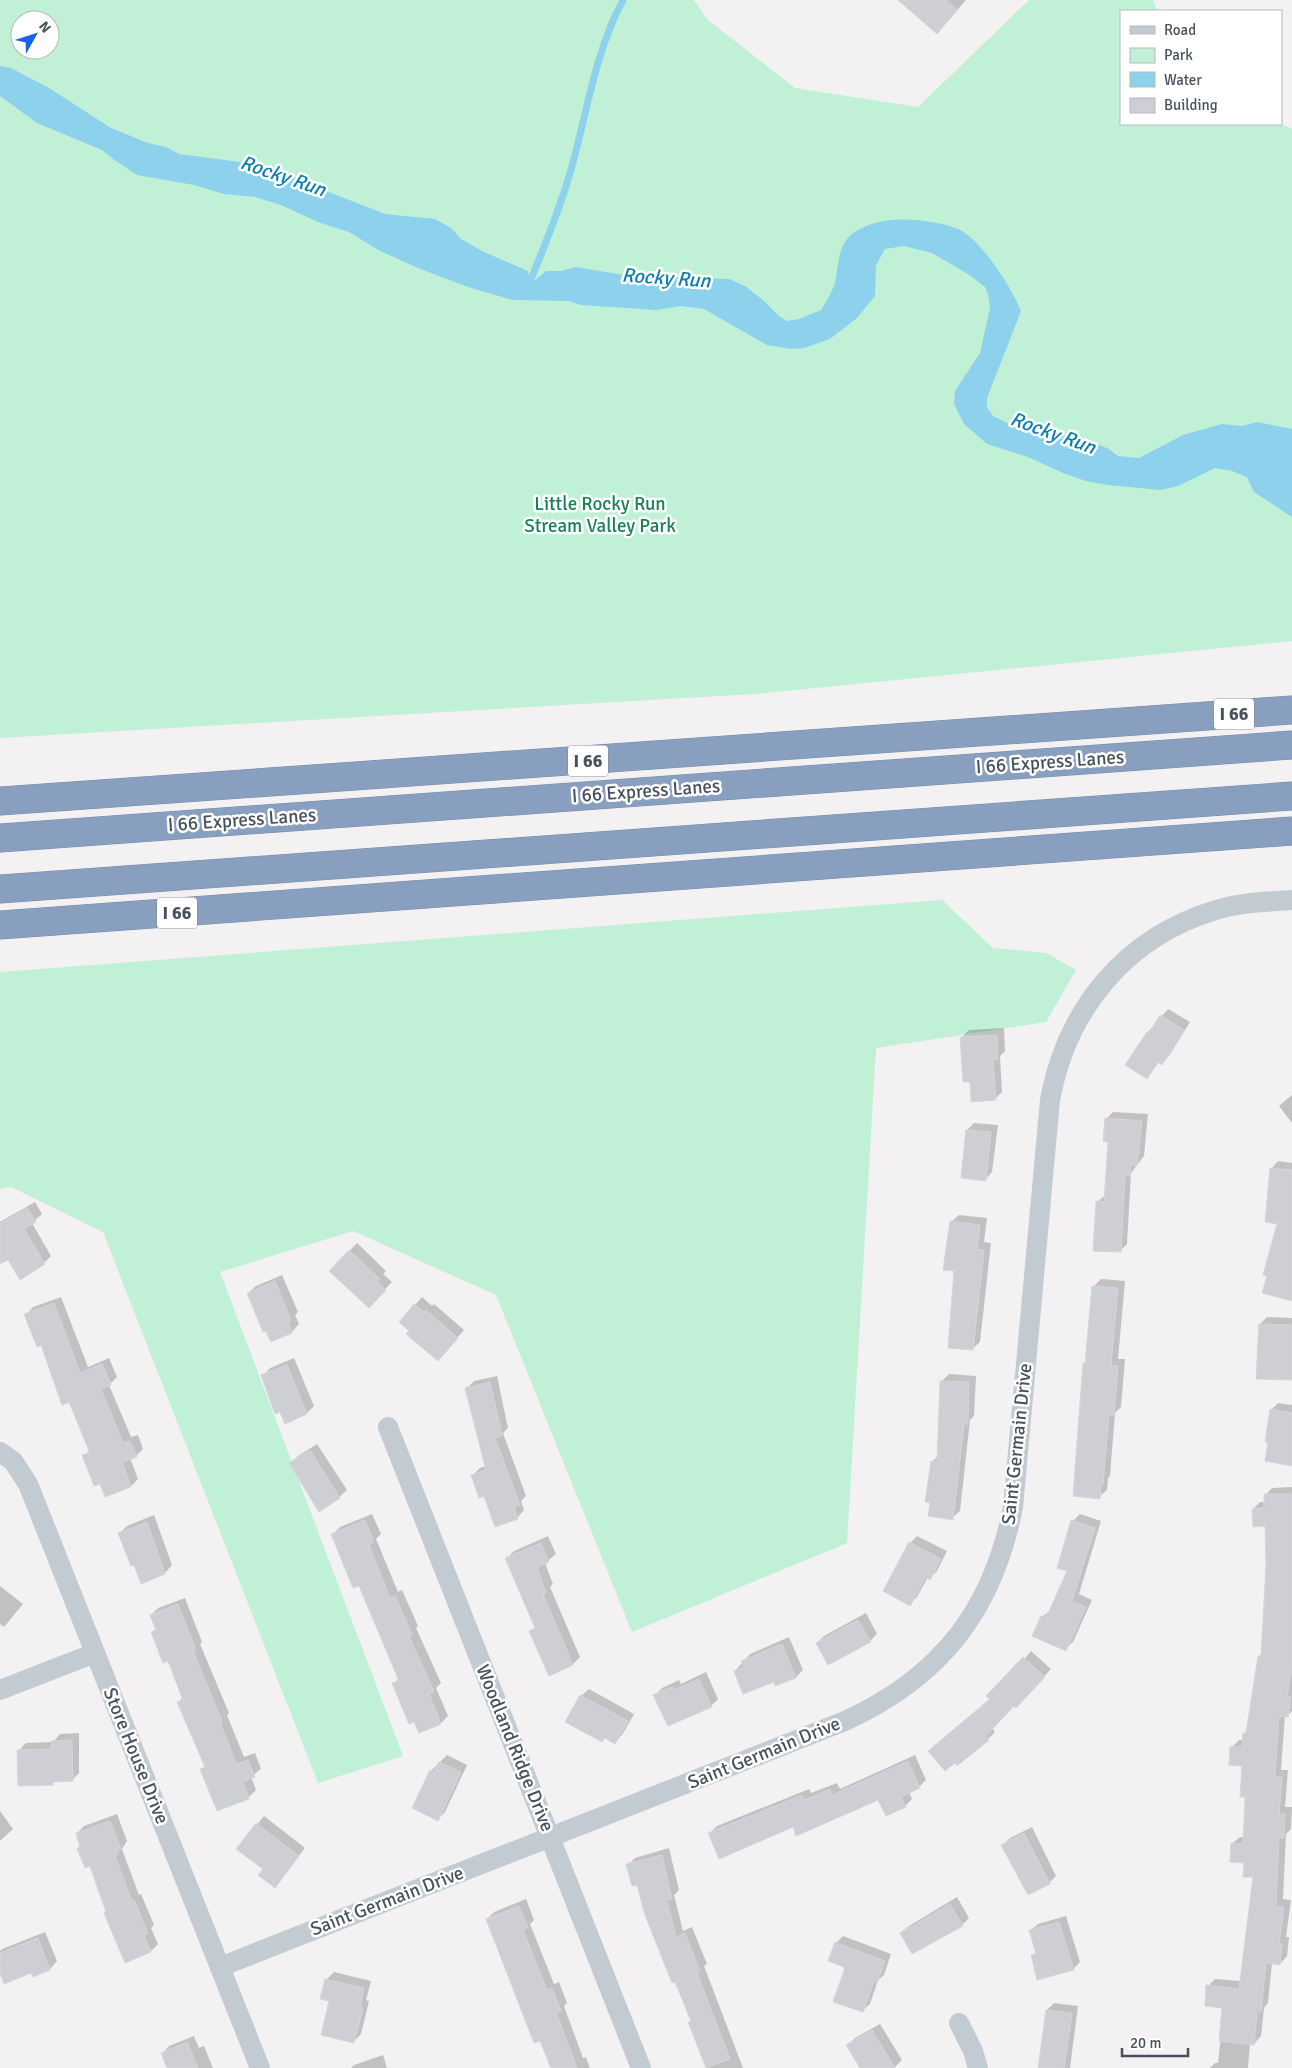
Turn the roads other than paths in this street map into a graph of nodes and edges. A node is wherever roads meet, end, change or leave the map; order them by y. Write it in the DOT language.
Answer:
graph roads {
  1 [pos="1292,710"];
  2 [pos="1292,745"];
  3 [pos="1292,796"];
  4 [pos="0,801"];
  5 [pos="1292,831"];
  6 [pos="0,838"];
  7 [pos="0,889"];
  8 [pos="1292,900"];
  9 [pos="0,925"];
  10 [pos="388,1428"];
  11 [pos="0,1452"];
  12 [pos="95,1653"];
  13 [pos="0,1690"];
  14 [pos="550,1837"];
  15 [pos="220,1967"];
  16 [pos="959,2023"];
  17 [pos="260,2068"];
  18 [pos="641,2068"];
  19 [pos="978,2068"];
  1 -- 4 [label="highway, I 66"];
  2 -- 6 [label="highway, I 66 Express Lanes"];
  3 -- 7 [label="highway"];
  5 -- 9 [label="highway, I 66"];
  8 -- 14 [label="street, Saint Germain Drive"];
  10 -- 14 [label="street, Woodland Ridge Drive"];
  11 -- 12 [label="street, Store House Drive"];
  12 -- 13 [label="street"];
  12 -- 15 [label="street, Store House Drive"];
  14 -- 15 [label="street, Saint Germain Drive"];
  14 -- 18 [label="street, Woodland Ridge Drive"];
  15 -- 17 [label="street, Store House Drive"];
  16 -- 19 [label="street"];
}
